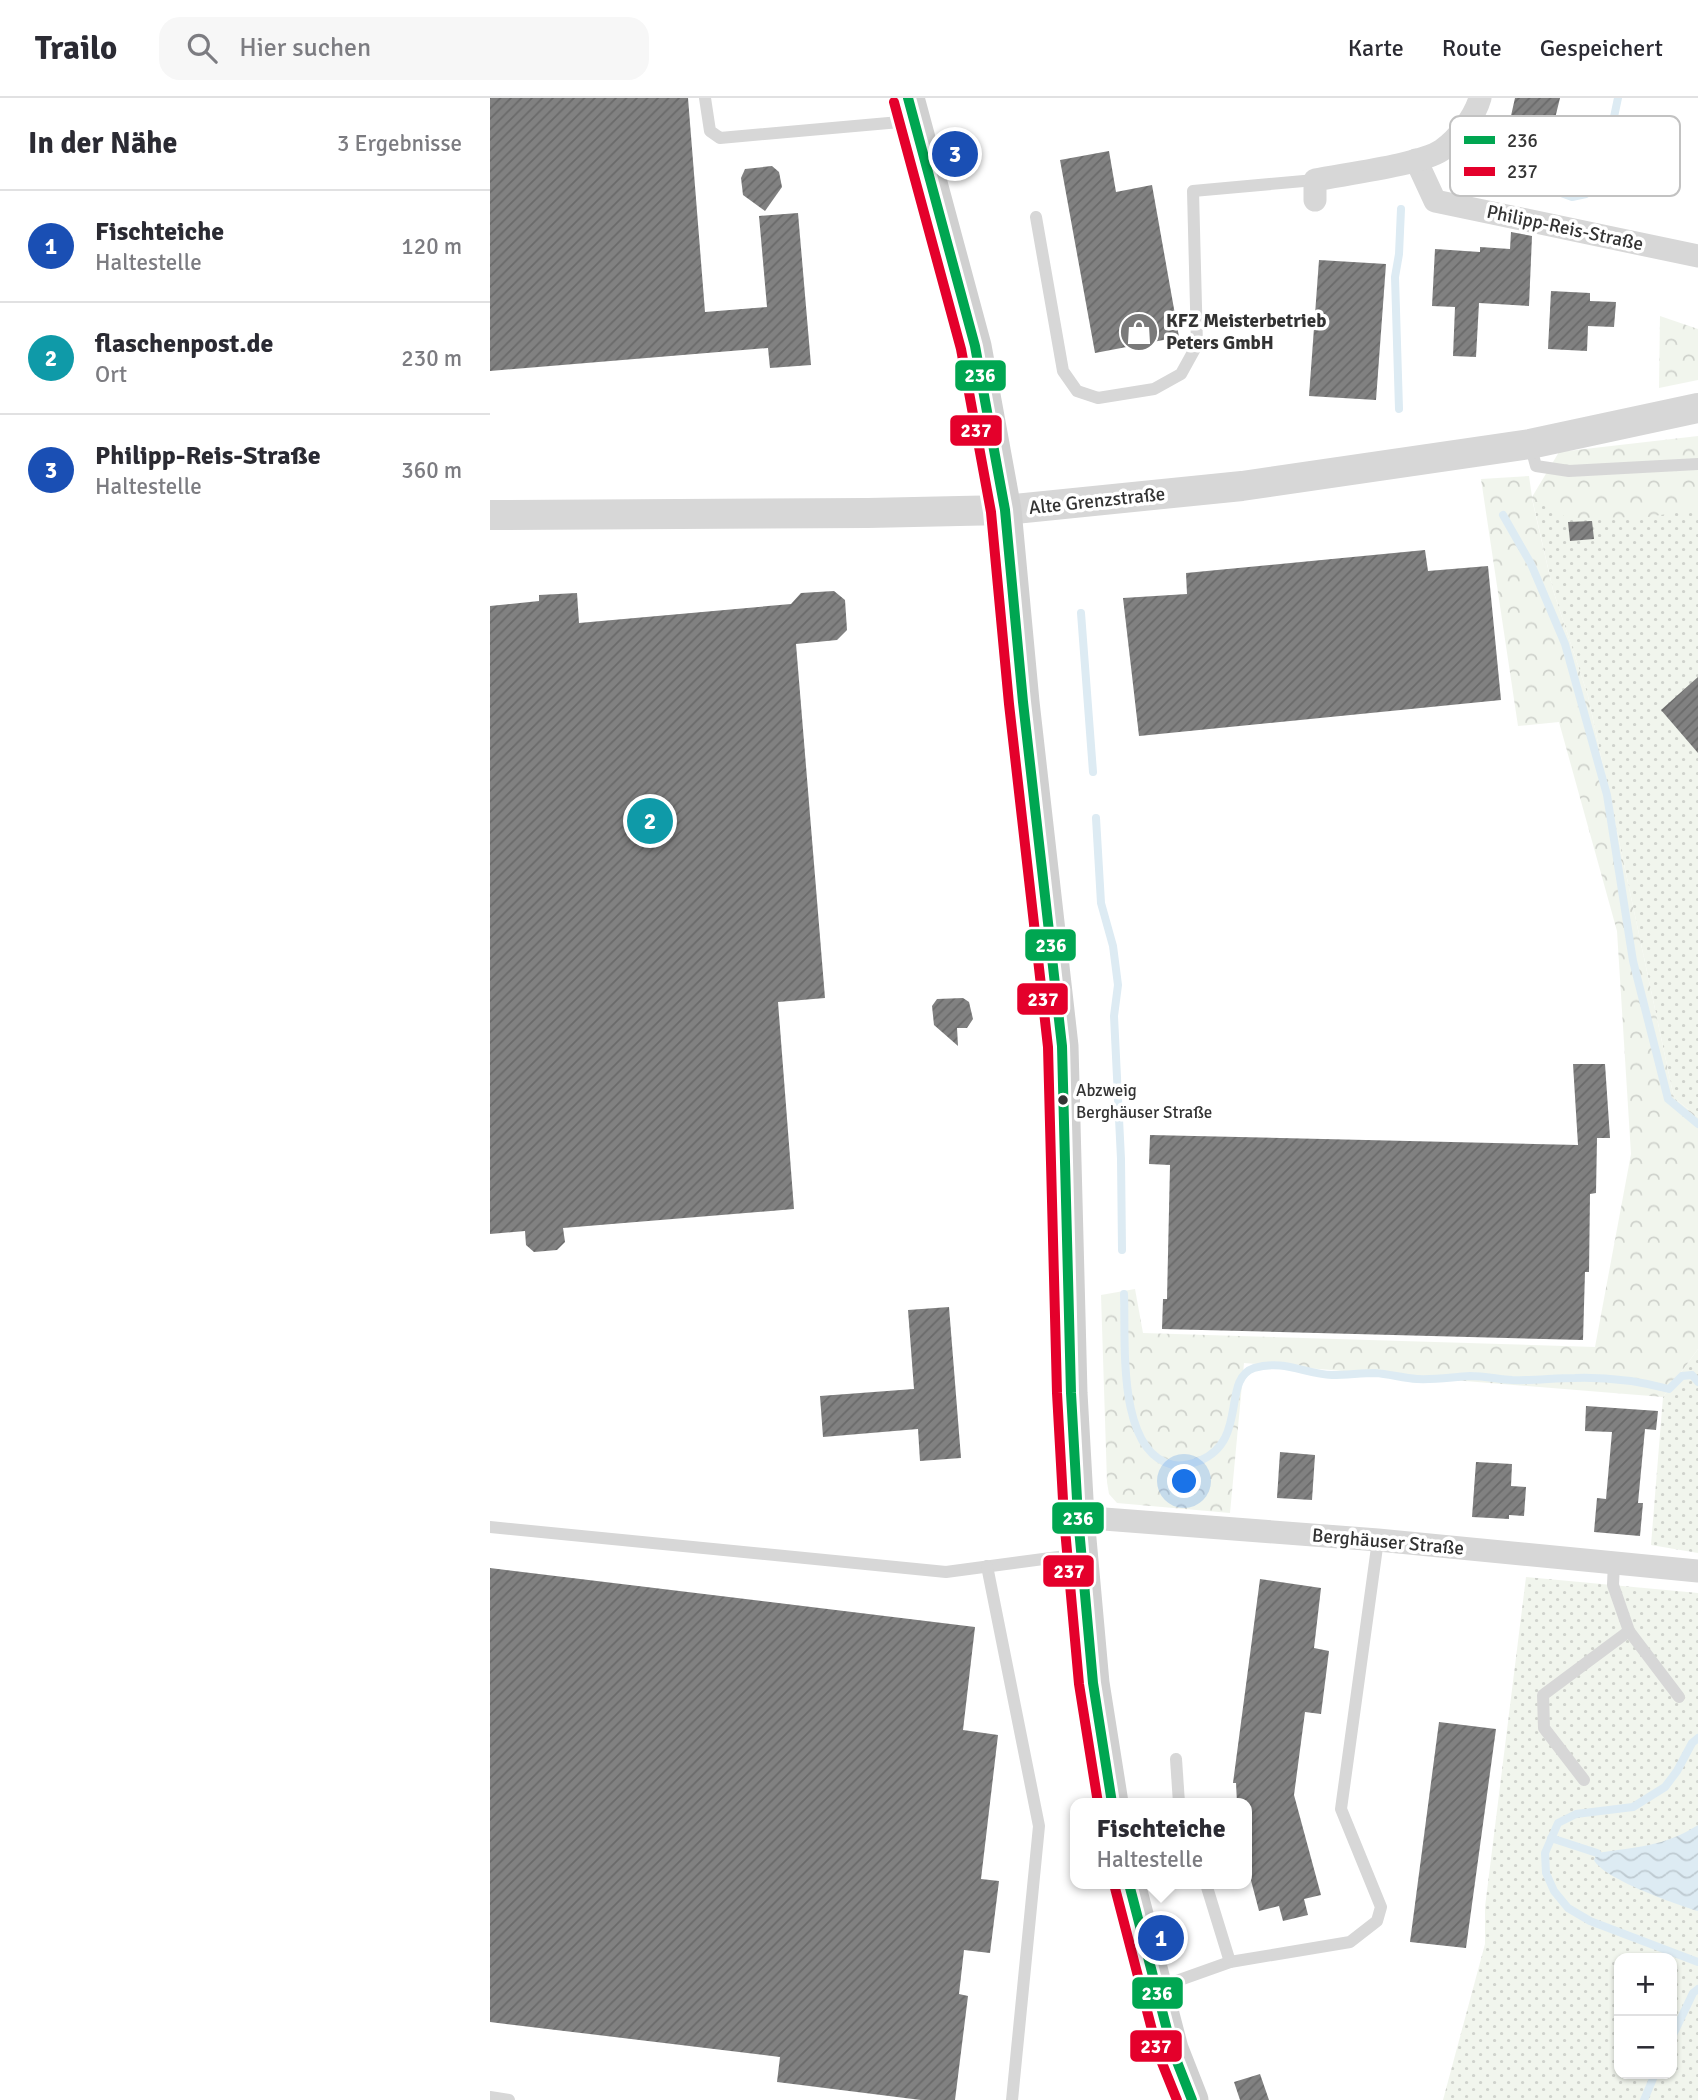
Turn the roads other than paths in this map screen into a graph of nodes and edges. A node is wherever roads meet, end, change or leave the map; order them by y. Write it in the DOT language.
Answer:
graph roads {
  1 [pos="705,98"];
  2 [pos="1480,98"];
  3 [pos="912,109"];
  4 [pos="1470,116"];
  5 [pos="1450,142"];
  6 [pos="1416,160"];
  7 [pos="1315,190"];
  8 [pos="1036,217"];
  9 [pos="1698,256"];
  10 [pos="1698,408"];
  11 [pos="1530,444"];
  12 [pos="1698,464"];
  13 [pos="1005,510"];
  14 [pos="490,515"];
  15 [pos="1078,1517"];
  16 [pos="490,1527"];
  17 [pos="1378,1540"];
  18 [pos="1081,1554"];
  19 [pos="1614,1562"];
  20 [pos="987,1566"];
  21 [pos="1698,1571"];
  22 [pos="1629,1631"];
  23 [pos="1679,1698"];
  24 [pos="1176,1759"];
  25 [pos="1584,1780"];
  26 [pos="1111,1798"];
  27 [pos="1179,1798"];
  28 [pos="1130,1889"];
  29 [pos="1208,1889"];
  30 [pos="1230,1962"];
  31 [pos="1156,1989"];
  32 [pos="490,2097"];
  33 [pos="509,2100"];
  34 [pos="1012,2100"];
  35 [pos="1192,2100"];
  1 -- 3 [label="lane"];
  2 -- 4 [label="street"];
  3 -- 13 [label="main road"];
  5 -- 6 [label="street"];
  6 -- 7 [label="street"];
  6 -- 9 [label="street, Philipp-Reis-Straße"];
  7 -- 8 [label="lane"];
  10 -- 11 [label="street, Alte Grenzstraße"];
  11 -- 12 [label="lane"];
  11 -- 13 [label="street, Alte Grenzstraße"];
  13 -- 14 [label="street, Alte Grenzstraße"];
  13 -- 15 [label="main road"];
  15 -- 17 [label="street, Berghäuser Straße"];
  15 -- 18 [label="main road"];
  16 -- 20 [label="lane"];
  17 -- 19 [label="street, Berghäuser Straße"];
  17 -- 30 [label="lane"];
  18 -- 20 [label="lane"];
  18 -- 26 [label="main road"];
  19 -- 21 [label="street, Berghäuser Straße"];
  19 -- 22 [label="lane"];
  20 -- 34 [label="lane"];
  22 -- 23 [label="lane"];
  22 -- 25 [label="lane"];
  24 -- 27 [label="lane"];
  28 -- 31 [label="main road"];
  29 -- 30 [label="lane"];
  30 -- 31 [label="lane"];
  31 -- 35 [label="main road"];
  32 -- 33 [label="lane"];
}
